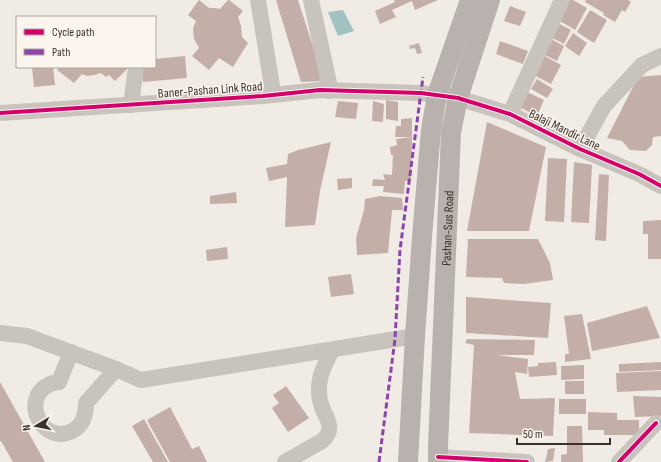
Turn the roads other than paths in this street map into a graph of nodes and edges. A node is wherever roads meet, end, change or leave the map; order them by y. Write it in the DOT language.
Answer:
graph roads {
  1 [pos="258,0"];
  2 [pos="311,0"];
  3 [pos="470,0"];
  4 [pos="490,0"];
  5 [pos="562,0"];
  6 [pos="661,56"];
  7 [pos="136,68"];
  8 [pos="329,87"];
  9 [pos="272,91"];
  10 [pos="429,94"];
  11 [pos="458,98"];
  12 [pos="131,105"];
  13 [pos="0,113"];
  14 [pos="510,114"];
  15 [pos="580,149"];
  16 [pos="661,186"];
  17 [pos="0,333"];
  18 [pos="414,336"];
  19 [pos="332,350"];
  20 [pos="71,352"];
  21 [pos="116,369"];
  22 [pos="656,422"];
  23 [pos="438,459"];
  24 [pos="502,461"];
  25 [pos="285,462"];
  26 [pos="408,462"];
  27 [pos="527,462"];
  28 [pos="619,462"];
  1 -- 9 [label="street"];
  2 -- 8 [label="street"];
  3 -- 10 [label="main road"];
  4 -- 11 [label="main road, Pashan-Sus Road"];
  5 -- 14 [label="street"];
  6 -- 15 [label="street"];
  7 -- 12 [label="street"];
  8 -- 9 [label="street, Baner-Pashan Link Road"];
  8 -- 10 [label="street, Baner-Pashan Link Road"];
  9 -- 12 [label="street, Baner-Pashan Link Road"];
  10 -- 11 [label="street, Balaji Mandir Lane"];
  10 -- 18 [label="main road, Pashan-Sus Road"];
  11 -- 14 [label="street, Balaji Mandir Lane"];
  11 -- 23 [label="main road, Pashan-Sus Road"];
  12 -- 13 [label="street, Baner-Pashan Link Road"];
  14 -- 15 [label="street, Balaji Mandir Lane"];
  15 -- 16 [label="street, Balaji Mandir Lane"];
  17 -- 20 [label="street"];
  18 -- 19 [label="street"];
  18 -- 26 [label="main road, Pashan-Sus Road"];
  19 -- 21 [label="street"];
  19 -- 25 [label="street"];
  20 -- 21 [label="street"];
  20 -- 21 [label="street"];
  22 -- 28 [label="street"];
  23 -- 24 [label="street"];
  24 -- 27 [label="street"];
}
